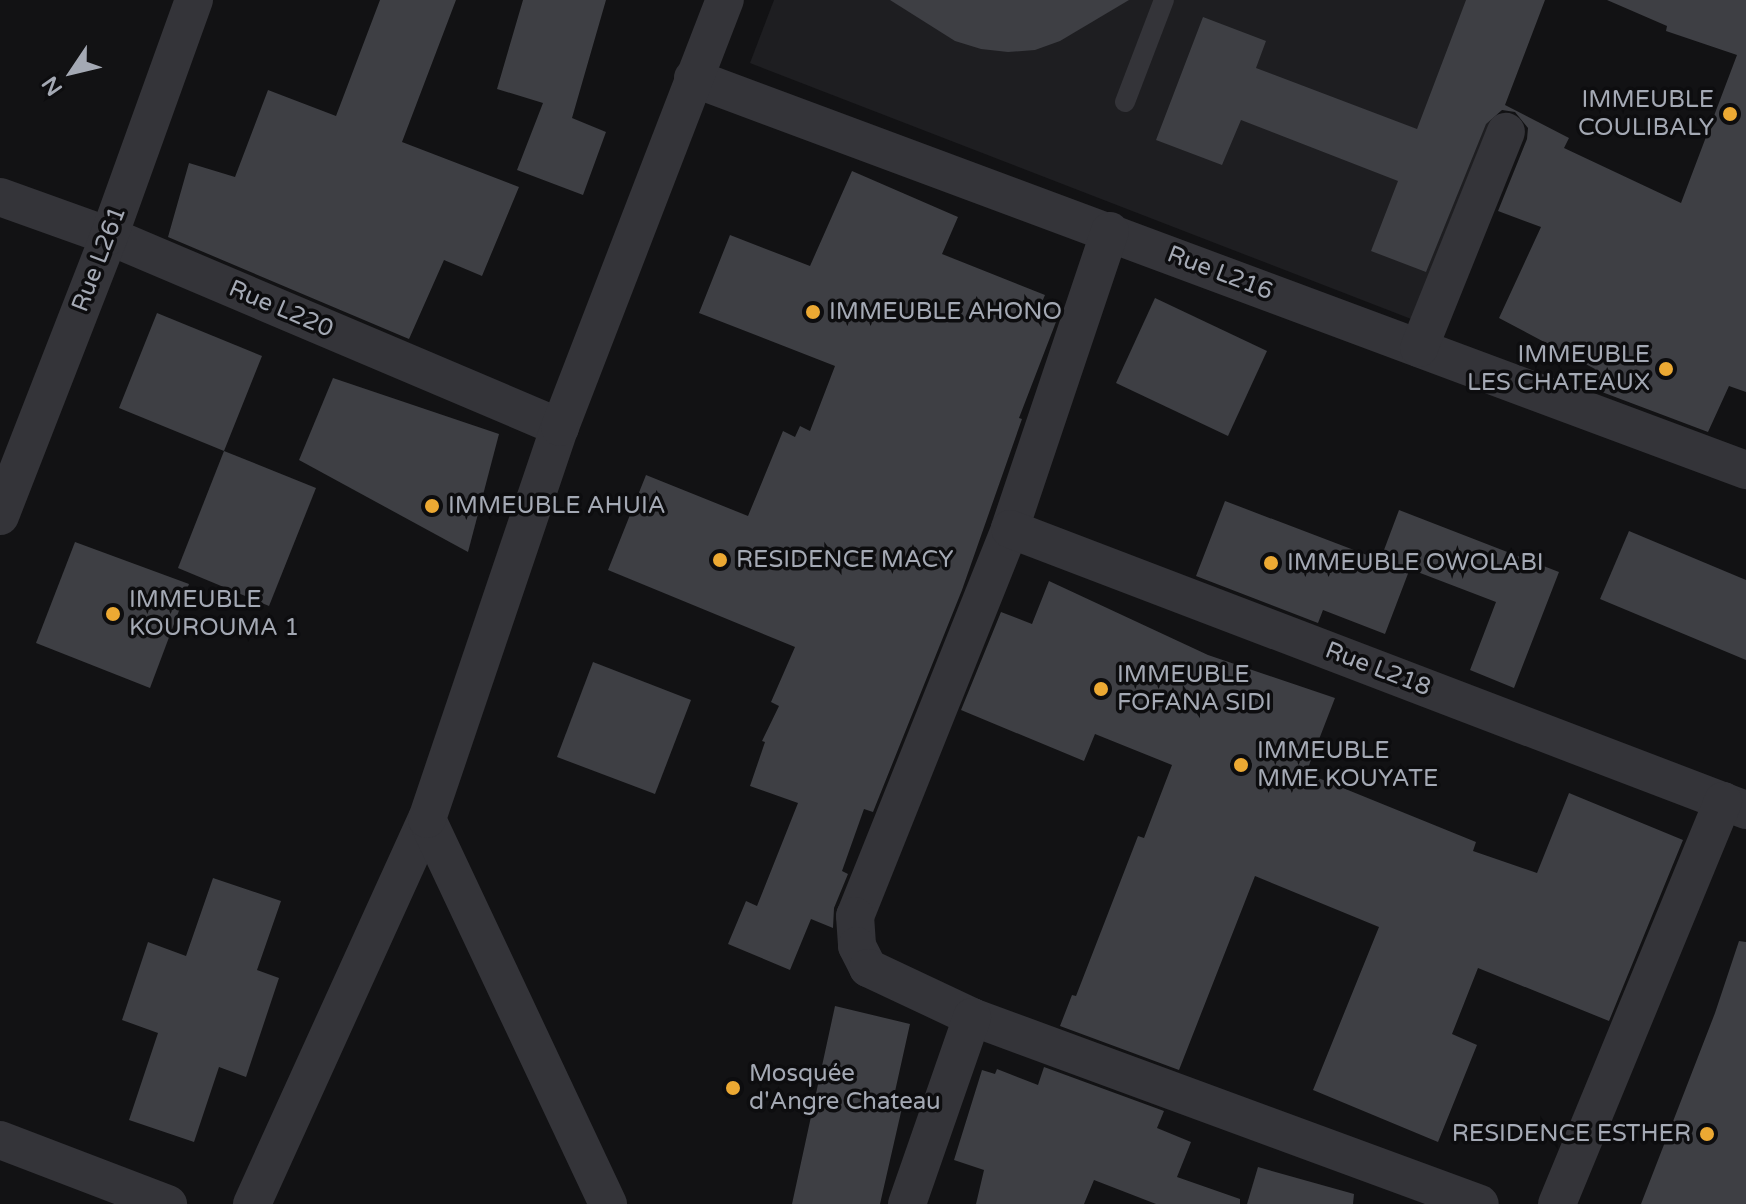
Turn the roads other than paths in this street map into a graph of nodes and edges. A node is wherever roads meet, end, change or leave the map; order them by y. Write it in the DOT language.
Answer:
graph roads {
  1 [pos="194,0"];
  2 [pos="725,0"];
  3 [pos="1164,0"];
  4 [pos="693,78"];
  5 [pos="1125,102"];
  6 [pos="1506,132"];
  7 [pos="0,197"];
  8 [pos="1110,231"];
  9 [pos="109,236"];
  10 [pos="1419,348"];
  11 [pos="560,427"];
  12 [pos="1746,470"];
  13 [pos="0,516"];
  14 [pos="1010,529"];
  15 [pos="1735,805"];
  16 [pos="427,819"];
  17 [pos="972,1017"];
  18 [pos="0,1140"];
  19 [pos="168,1204"];
  20 [pos="252,1204"];
  21 [pos="608,1204"];
  22 [pos="907,1204"];
  23 [pos="1480,1204"];
  24 [pos="1557,1204"];
  1 -- 9 [label="street, Rue L261"];
  2 -- 4 [label="street"];
  3 -- 5 [label="lane"];
  4 -- 8 [label="street, Rue L216"];
  4 -- 11 [label="street"];
  6 -- 10 [label="street"];
  7 -- 9 [label="street, Rue L220"];
  8 -- 10 [label="street, Rue L216"];
  8 -- 14 [label="street"];
  9 -- 11 [label="street, Rue L220"];
  9 -- 13 [label="street, Rue L261"];
  10 -- 12 [label="street, Rue L216"];
  11 -- 16 [label="street"];
  14 -- 15 [label="street, Rue L218"];
  14 -- 17 [label="street"];
  15 -- 24 [label="street"];
  16 -- 20 [label="street"];
  16 -- 21 [label="street"];
  17 -- 22 [label="street"];
  17 -- 23 [label="street"];
  18 -- 19 [label="street"];
}
